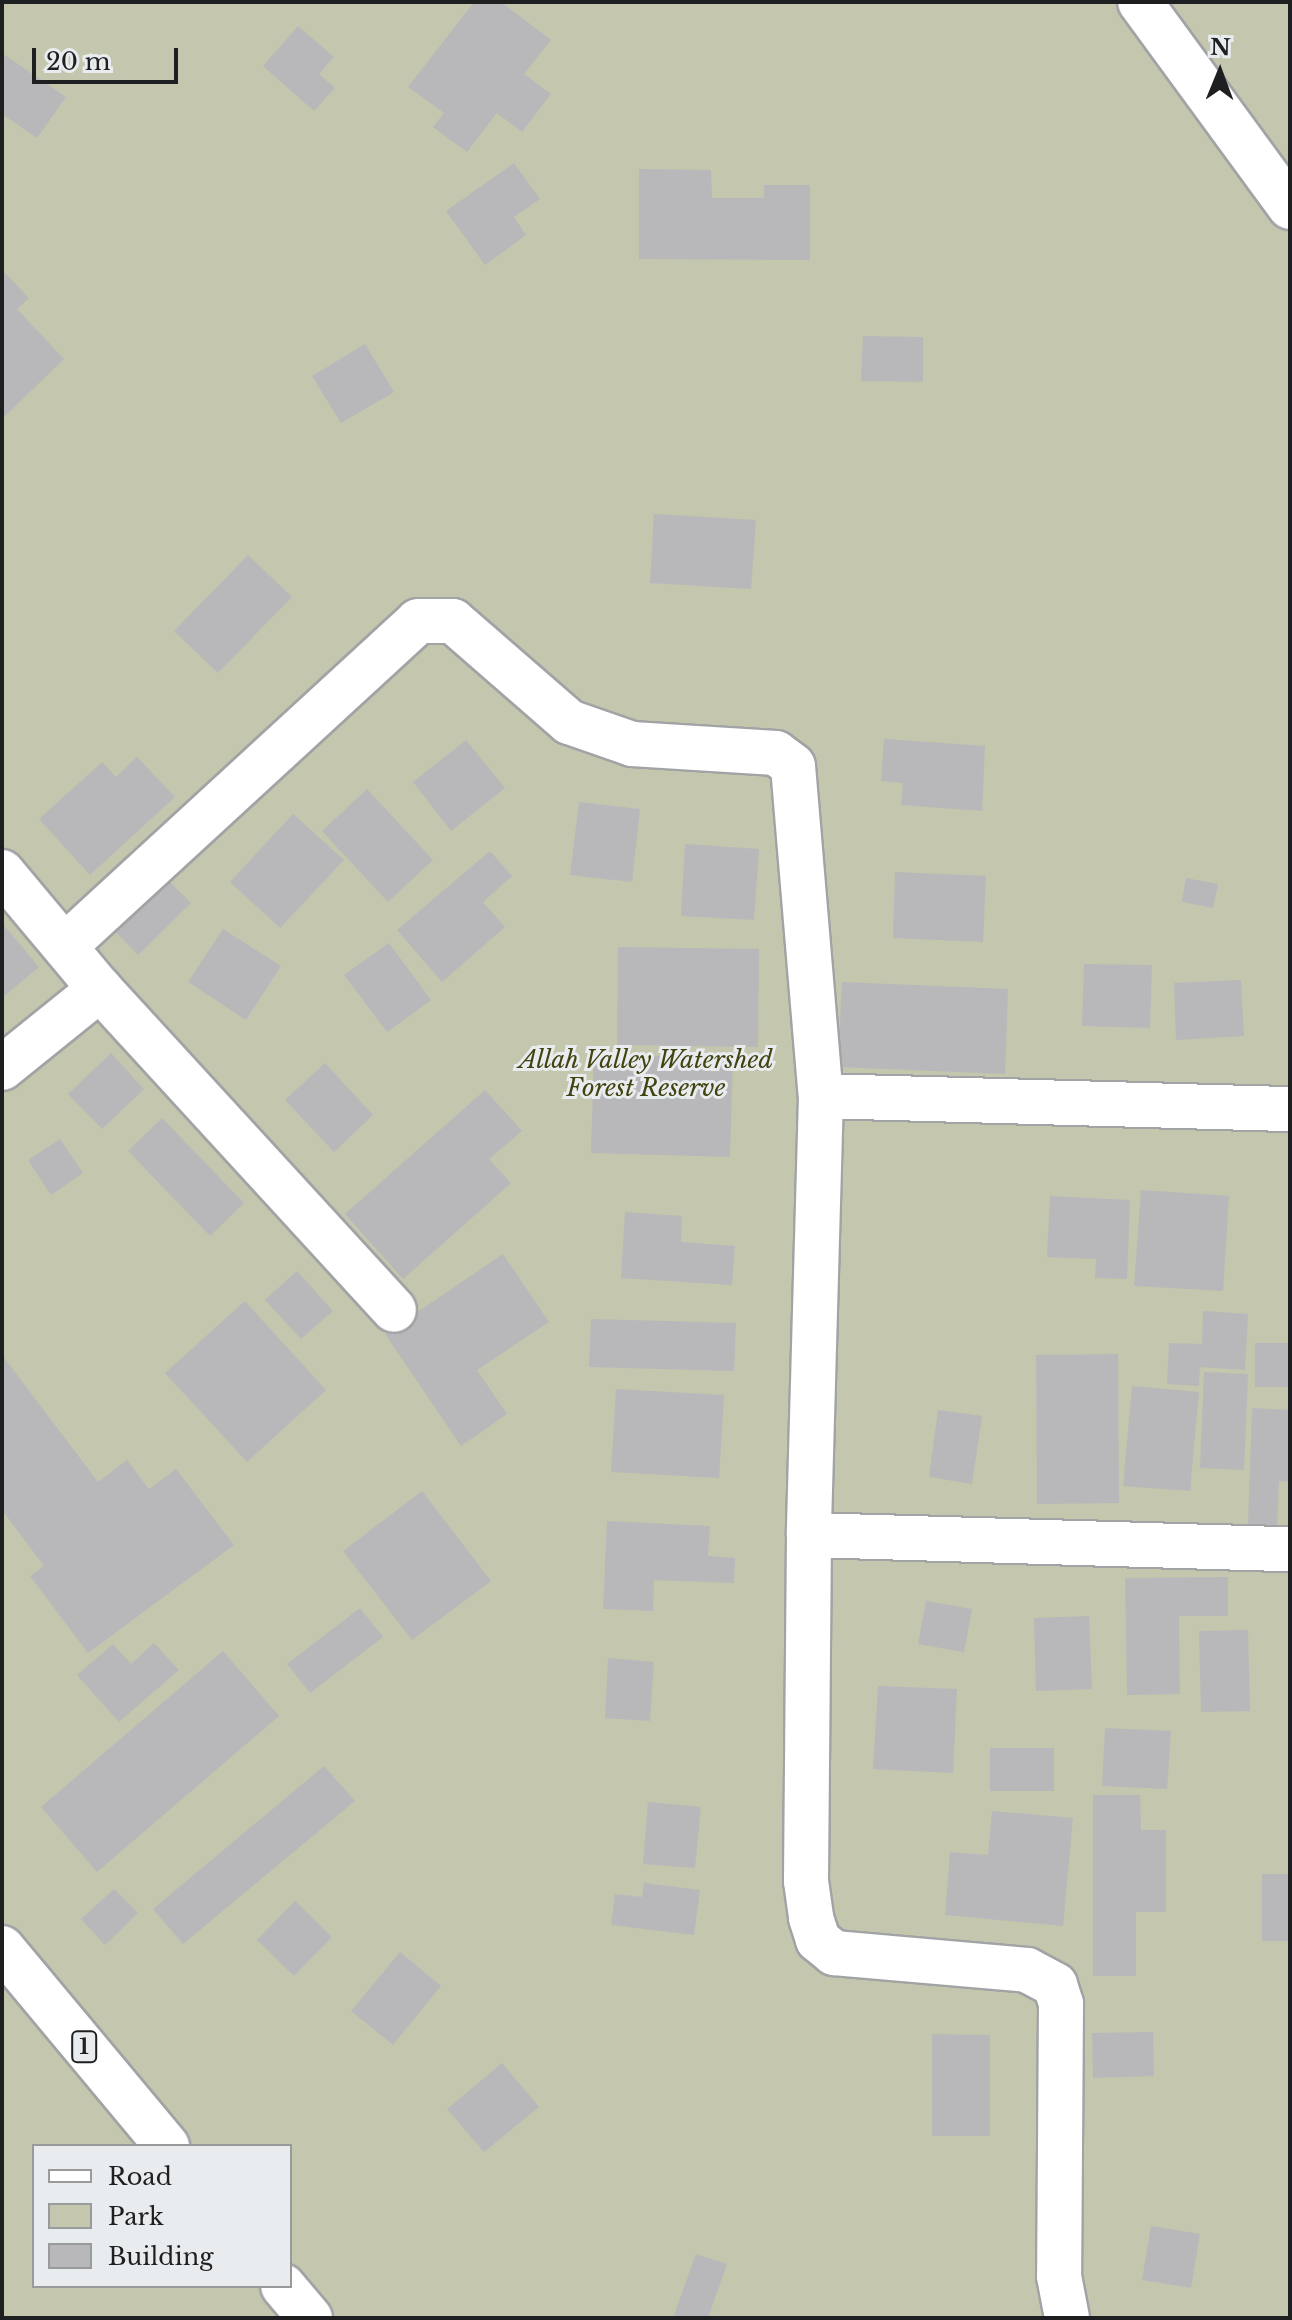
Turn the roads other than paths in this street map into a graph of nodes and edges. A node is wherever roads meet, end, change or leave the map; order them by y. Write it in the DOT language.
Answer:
graph roads {
  1 [pos="1140,2"];
  2 [pos="1290,207"];
  3 [pos="2,872"];
  4 [pos="66,945"];
  5 [pos="100,989"];
  6 [pos="2,1068"];
  7 [pos="821,1096"];
  8 [pos="1290,1109"];
  9 [pos="394,1310"];
  10 [pos="809,1535"];
  11 [pos="1290,1549"];
  12 [pos="2,1948"];
  13 [pos="165,2144"];
  14 [pos="285,2288"];
  15 [pos="310,2318"];
  16 [pos="1067,2318"];
  1 -- 2 [label="main road"];
  3 -- 4 [label="main road"];
  4 -- 5 [label="main road"];
  4 -- 7 [label="main road"];
  5 -- 6 [label="main road"];
  5 -- 9 [label="main road"];
  7 -- 8 [label="main road"];
  7 -- 10 [label="main road"];
  10 -- 11 [label="main road"];
  10 -- 16 [label="main road"];
  12 -- 13 [label="main road, 1"];
  14 -- 15 [label="main road"];
}
